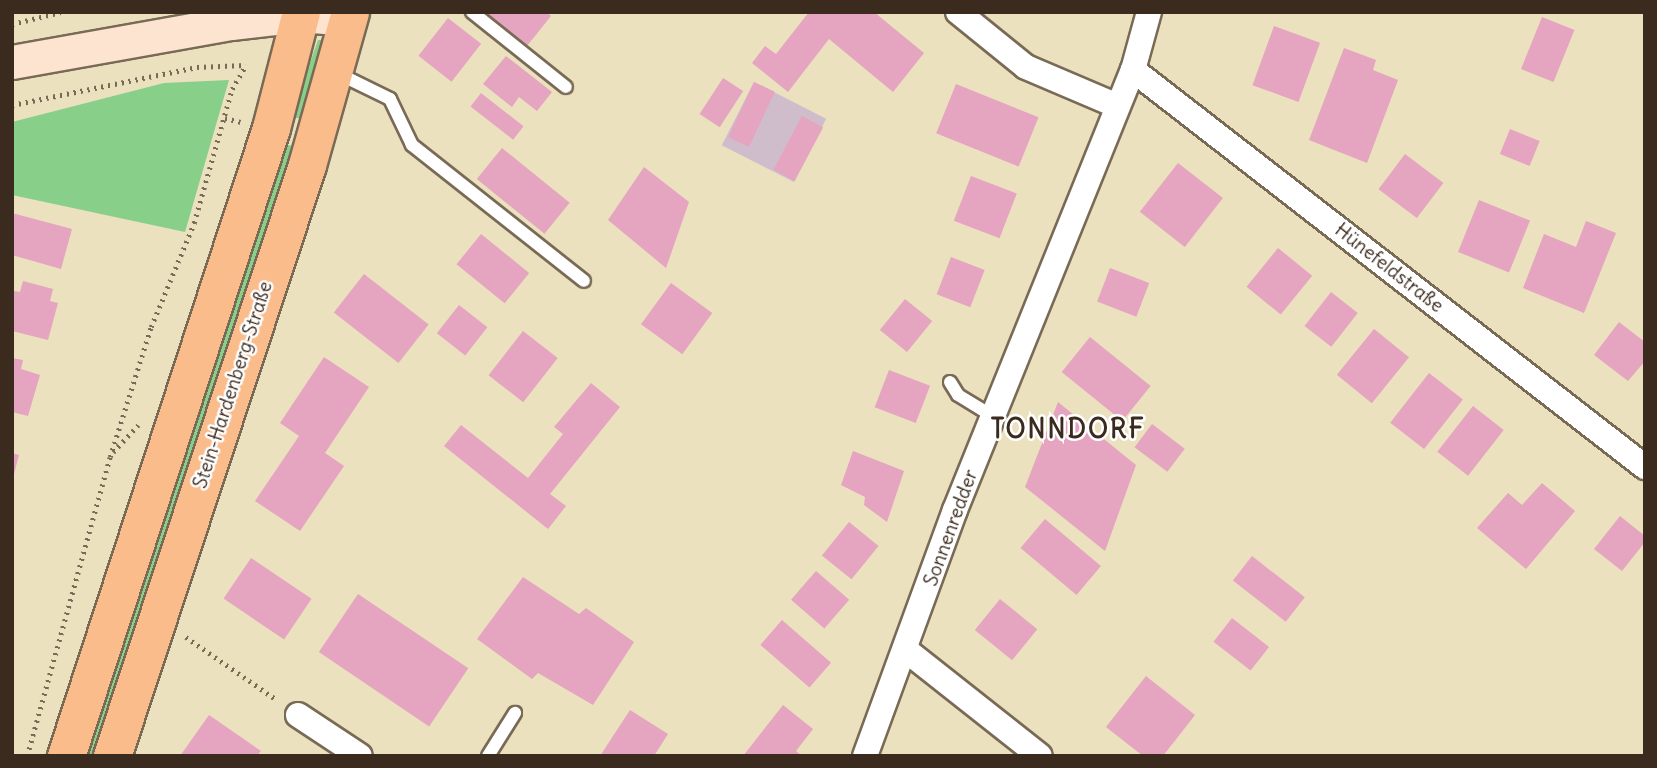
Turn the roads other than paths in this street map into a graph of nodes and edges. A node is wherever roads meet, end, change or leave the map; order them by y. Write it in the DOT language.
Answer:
graph roads {
  1 [pos="471,12"];
  2 [pos="958,12"];
  3 [pos="1149,12"];
  4 [pos="301,13"];
  5 [pos="349,15"];
  6 [pos="12,62"];
  7 [pos="1133,70"];
  8 [pos="334,71"];
  9 [pos="566,87"];
  10 [pos="1115,105"];
  11 [pos="583,281"];
  12 [pos="950,382"];
  13 [pos="994,417"];
  14 [pos="1645,467"];
  15 [pos="907,651"];
  16 [pos="515,713"];
  17 [pos="298,715"];
  18 [pos="66,756"];
  19 [pos="112,756"];
  20 [pos="360,756"];
  21 [pos="488,756"];
  22 [pos="865,756"];
  23 [pos="1040,756"];
  1 -- 9 [label="lane"];
  2 -- 10 [label="street"];
  3 -- 7 [label="street, Sonnenredder"];
  4 -- 5 [label="main road"];
  4 -- 6 [label="main road"];
  4 -- 18 [label="main road"];
  5 -- 8 [label="main road, Stein-Hardenberg-Straße"];
  7 -- 10 [label="street, Sonnenredder"];
  7 -- 14 [label="street, Hünefeldstraße"];
  8 -- 11 [label="lane"];
  8 -- 19 [label="main road, Stein-Hardenberg-Straße"];
  10 -- 13 [label="street, Sonnenredder"];
  12 -- 13 [label="lane"];
  13 -- 15 [label="street, Sonnenredder"];
  15 -- 22 [label="street, Sonnenredder"];
  15 -- 23 [label="street"];
  16 -- 21 [label="lane"];
  17 -- 20 [label="street"];
}
